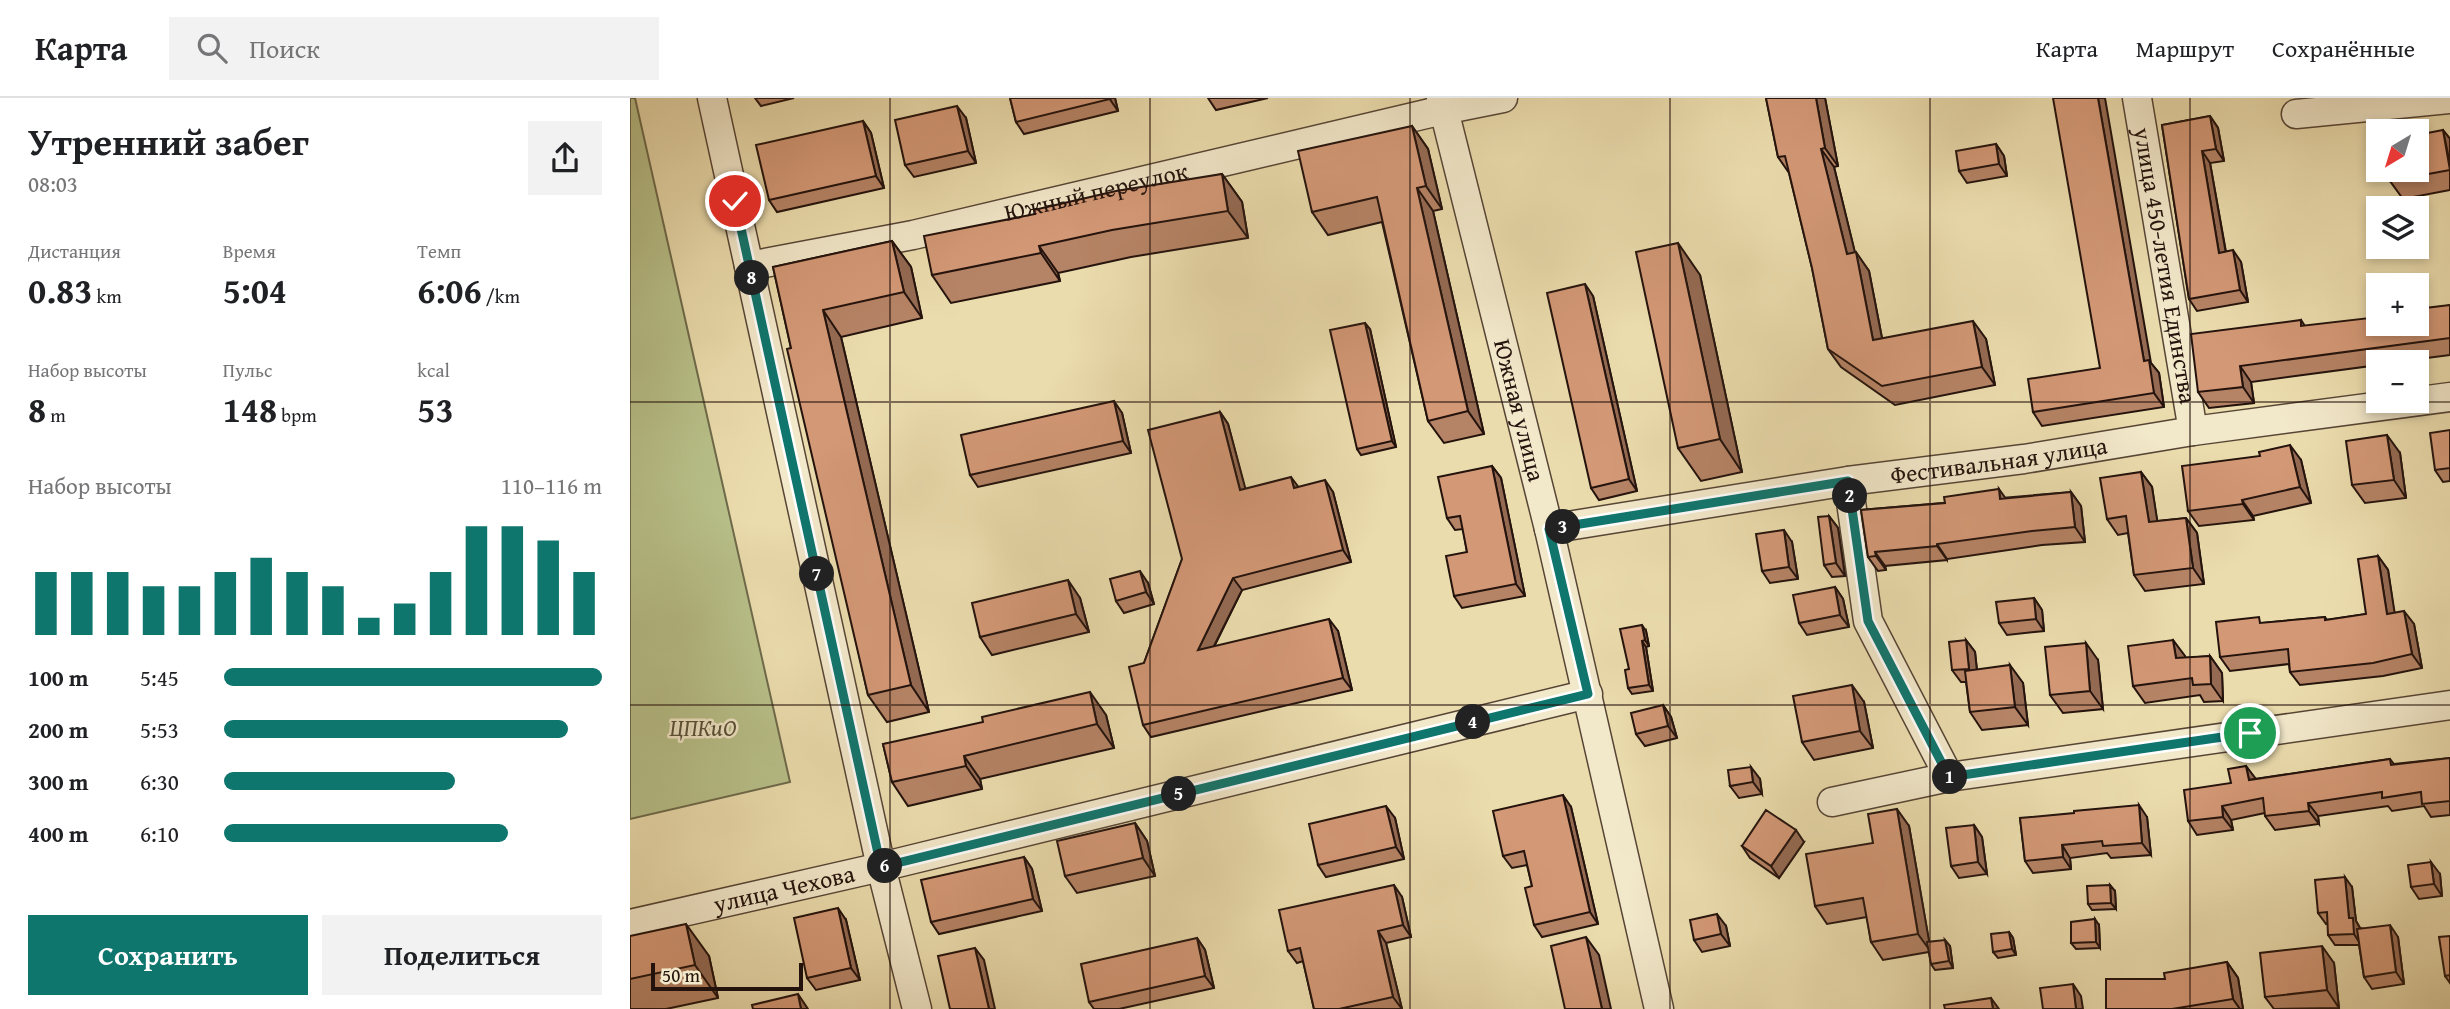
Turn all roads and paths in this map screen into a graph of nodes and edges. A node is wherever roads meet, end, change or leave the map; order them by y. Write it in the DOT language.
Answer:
graph roads {
  1 [pos="712,98"];
  2 [pos="1503,98"];
  3 [pos="2137,98"];
  4 [pos="2450,99"];
  5 [pos="1442,104"];
  6 [pos="2295,114"];
  7 [pos="749,266"];
  8 [pos="2450,397"];
  9 [pos="2193,431"];
  10 [pos="1848,481"];
  11 [pos="1549,529"];
  12 [pos="1588,694"];
  13 [pos="2450,705"];
  14 [pos="1949,777"];
  15 [pos="1832,802"];
  16 [pos="881,867"];
  17 [pos="630,924"];
  18 [pos="917,1009"];
  19 [pos="1659,1009"];
  1 -- 7 [label="street"];
  2 -- 5 [label="street, Южный переулок"];
  3 -- 9 [label="street, улица 450-летия Единства"];
  4 -- 6 [label="street"];
  5 -- 7 [label="street, Южный переулок"];
  5 -- 11 [label="street, Южная улица"];
  7 -- 16 [label="street"];
  8 -- 9 [label="street, Фестивальная улица"];
  9 -- 10 [label="street, Фестивальная улица"];
  10 -- 11 [label="street, Фестивальная улица"];
  10 -- 14 [label="street"];
  11 -- 12 [label="street, Южная улица"];
  12 -- 16 [label="street, улица Чехова"];
  12 -- 19 [label="street, Южная улица"];
  13 -- 14 [label="street"];
  14 -- 15 [label="street"];
  16 -- 17 [label="street, улица Чехова"];
  16 -- 18 [label="street"];
}
